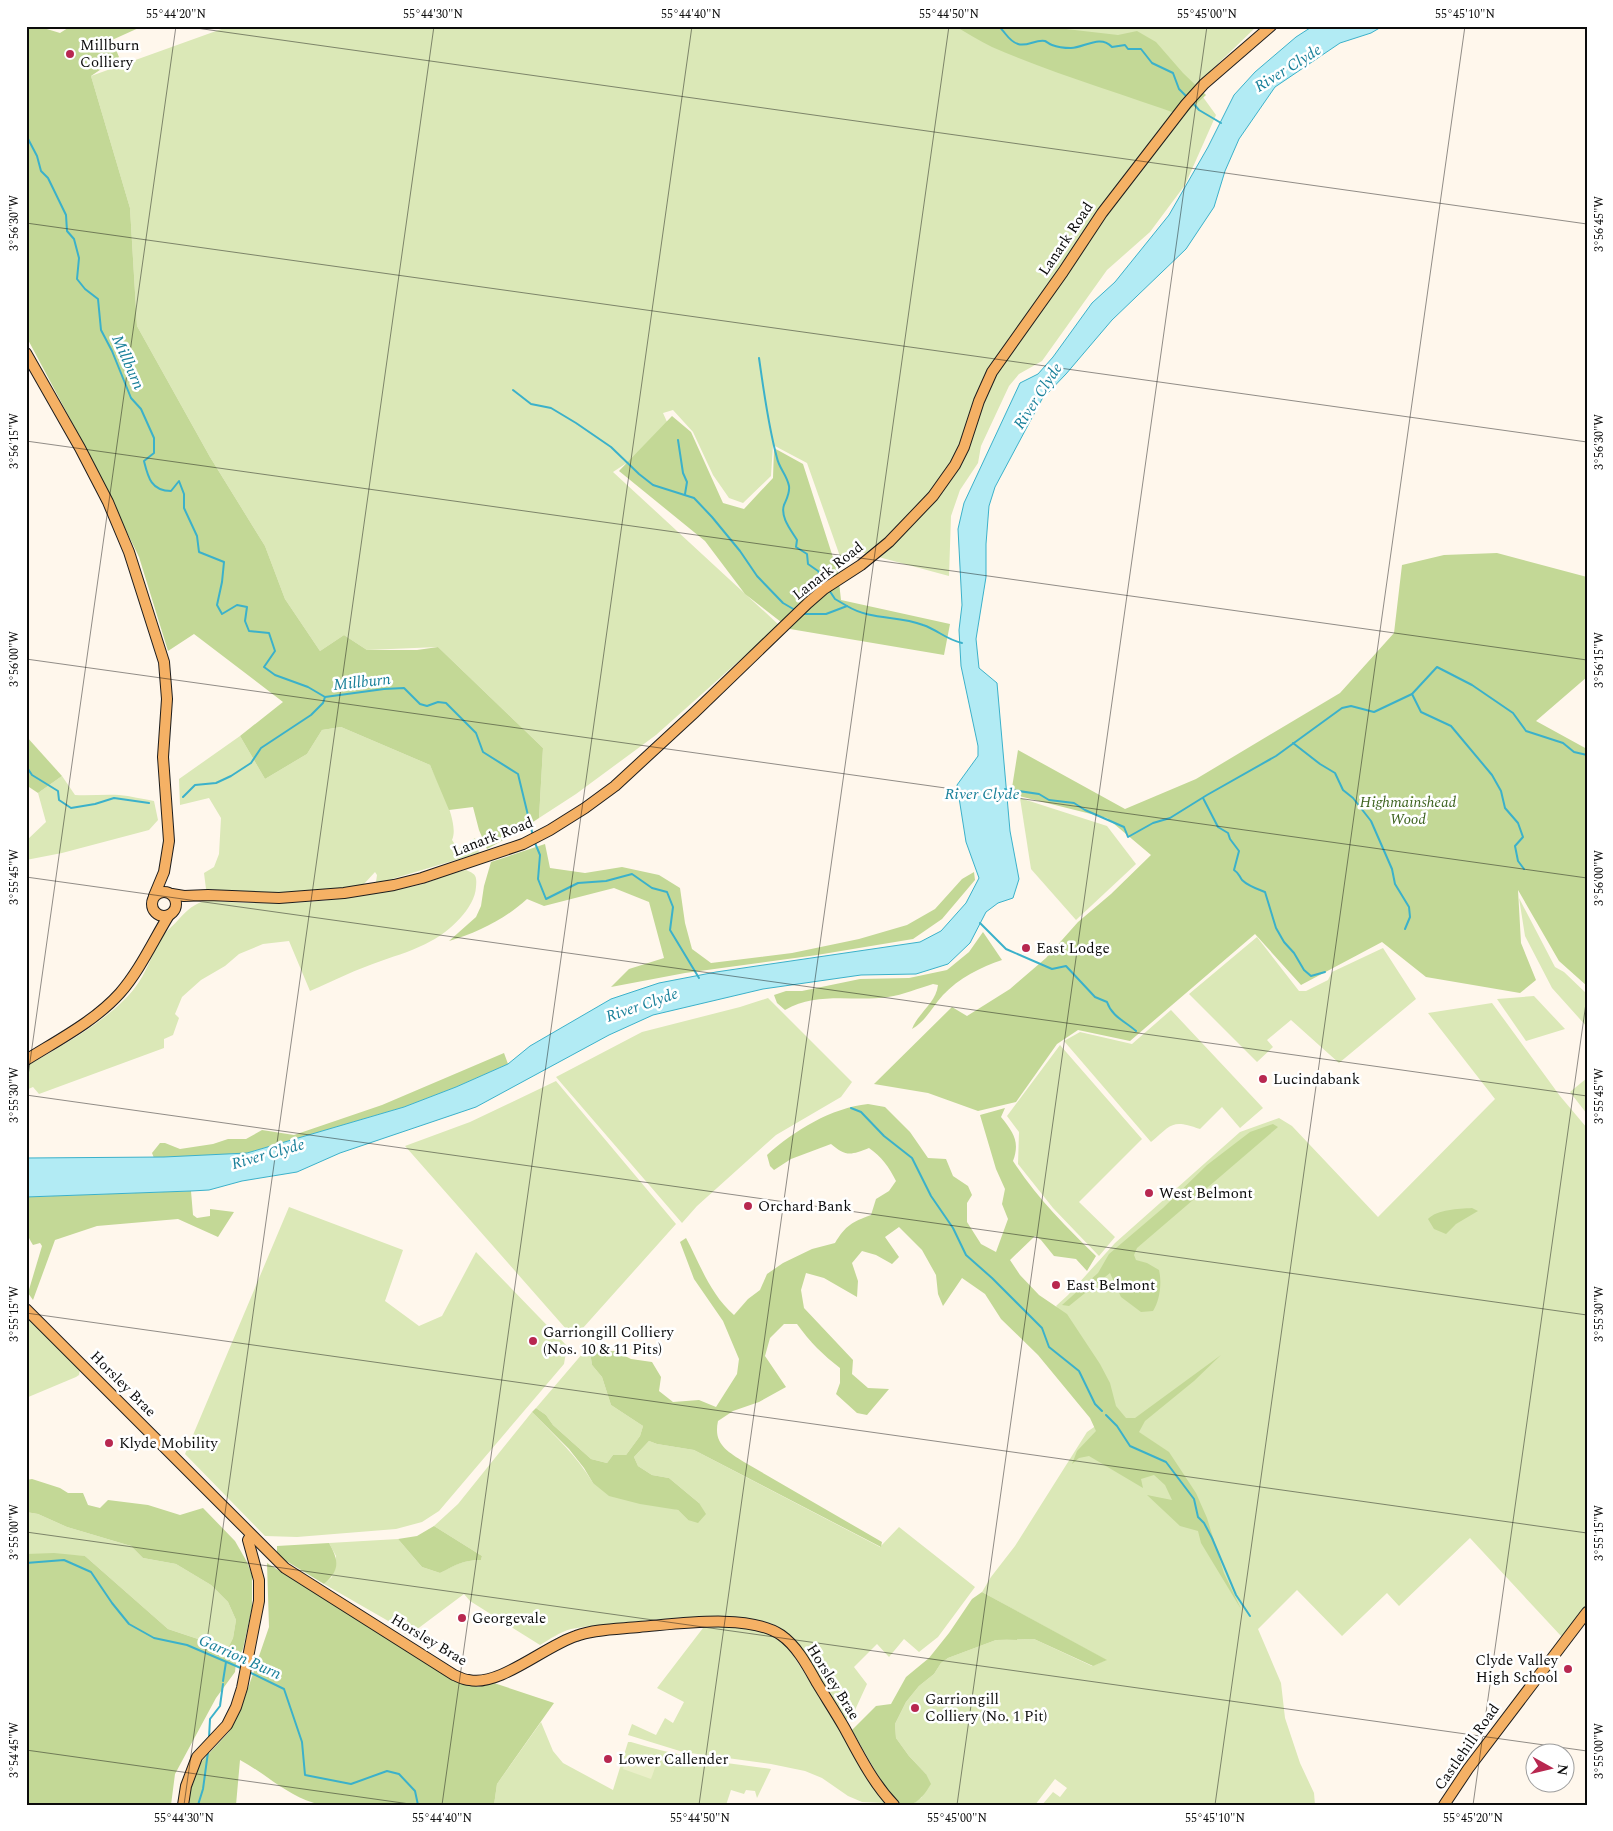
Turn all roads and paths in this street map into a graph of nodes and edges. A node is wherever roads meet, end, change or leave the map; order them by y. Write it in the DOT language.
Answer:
graph roads {
  1 [pos="1272,26"];
  2 [pos="26,353"];
  3 [pos="164,872"];
  4 [pos="171,894"];
  5 [pos="154,896"];
  6 [pos="196,897"];
  7 [pos="172,912"];
  8 [pos="156,913"];
  9 [pos="147,951"];
  10 [pos="26,1060"];
  11 [pos="26,1309"];
  12 [pos="251,1536"];
  13 [pos="1587,1612"];
  14 [pos="183,1805"];
  15 [pos="894,1805"];
  16 [pos="1444,1805"];
  1 -- 6 [label="main road, Lanark Road"];
  2 -- 3 [label="main road"];
  3 -- 4 [label="main road"];
  3 -- 5 [label="main road"];
  4 -- 5 [label="main road"];
  4 -- 6 [label="main road, Lanark Road"];
  4 -- 7 [label="main road"];
  5 -- 8 [label="main road"];
  6 -- 7 [label="main road, Lanark Road"];
  7 -- 8 [label="main road"];
  7 -- 9 [label="main road"];
  8 -- 9 [label="main road"];
  9 -- 10 [label="main road"];
  11 -- 12 [label="main road, Horsley Brae"];
  12 -- 14 [label="main road"];
  12 -- 15 [label="main road, Horsley Brae"];
  13 -- 16 [label="main road, Castlehill Road"];
}
